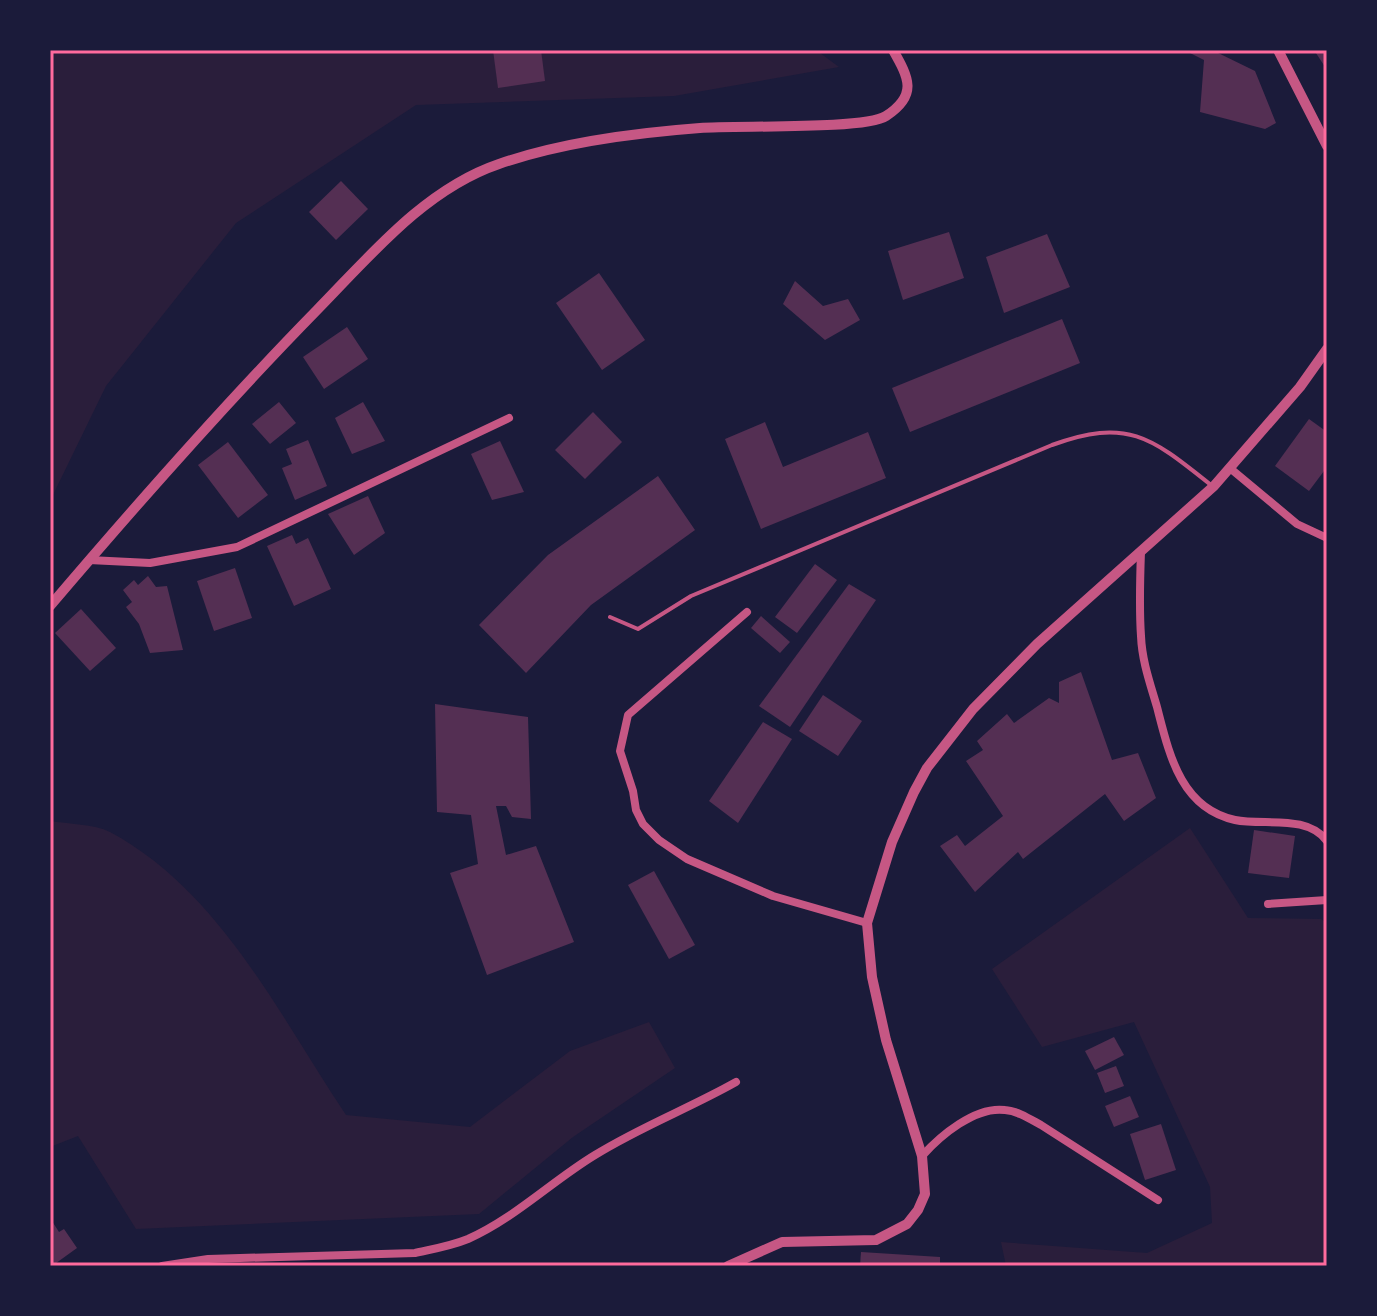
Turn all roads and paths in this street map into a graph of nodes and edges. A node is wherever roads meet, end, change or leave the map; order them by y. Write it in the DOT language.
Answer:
graph roads {
  1 [pos="893,50"];
  2 [pos="1277,51"];
  3 [pos="1327,146"];
  4 [pos="1327,349"];
  5 [pos="509,418"];
  6 [pos="1231,469"];
  7 [pos="1214,486"];
  8 [pos="1327,538"];
  9 [pos="1141,550"];
  10 [pos="89,560"];
  11 [pos="50,606"];
  12 [pos="747,612"];
  13 [pos="610,617"];
  14 [pos="1327,841"];
  15 [pos="1327,900"];
  16 [pos="1268,904"];
  17 [pos="867,923"];
  18 [pos="736,1082"];
  19 [pos="922,1156"];
  20 [pos="1158,1200"];
  21 [pos="162,1266"];
  22 [pos="728,1266"];
  1 -- 10 [label="street"];
  2 -- 3 [label="street"];
  4 -- 6 [label="street"];
  5 -- 10 [label="street"];
  6 -- 7 [label="street"];
  6 -- 8 [label="street"];
  7 -- 9 [label="street"];
  7 -- 13 [label="lane"];
  9 -- 14 [label="street"];
  9 -- 17 [label="street"];
  10 -- 11 [label="street"];
  12 -- 17 [label="street"];
  15 -- 16 [label="street"];
  17 -- 19 [label="street"];
  18 -- 21 [label="street"];
  19 -- 20 [label="street"];
  19 -- 22 [label="street"];
}
